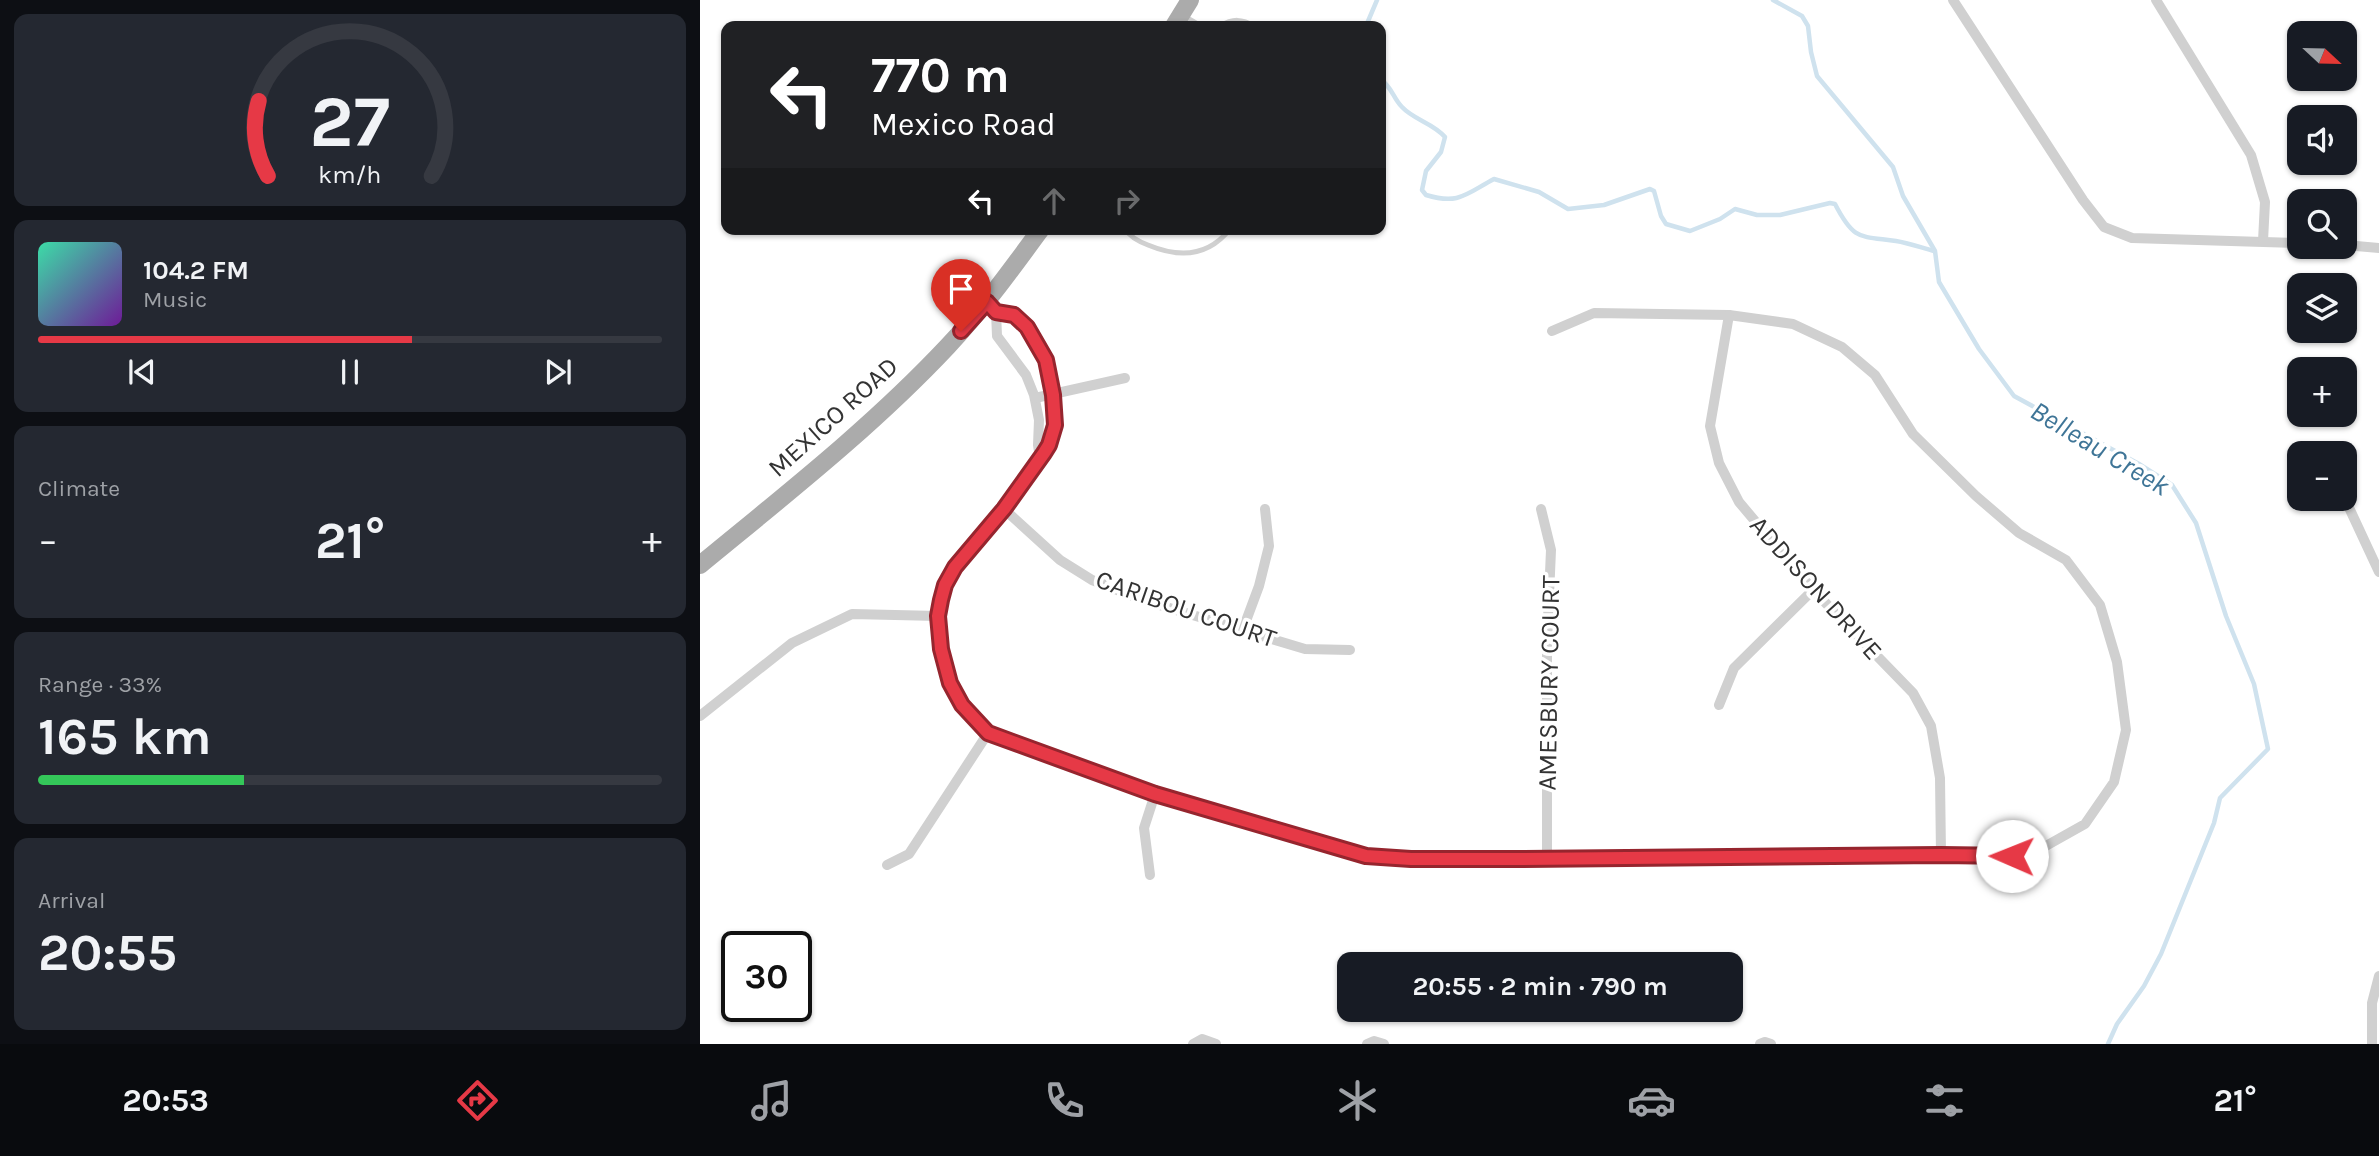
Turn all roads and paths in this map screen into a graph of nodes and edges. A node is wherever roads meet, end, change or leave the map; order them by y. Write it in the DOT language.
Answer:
graph roads {
  1 [pos="1953,0"];
  2 [pos="2156,0"];
  3 [pos="1037,235"];
  4 [pos="1130,235"];
  5 [pos="1225,235"];
  6 [pos="2263,241"];
  7 [pos="2287,242"];
  8 [pos="2357,247"];
  9 [pos="2379,248"];
  10 [pos="992,307"];
  11 [pos="1729,315"];
  12 [pos="1552,331"];
  13 [pos="1125,378"];
  14 [pos="1053,395"];
  15 [pos="1035,398"];
  16 [pos="1040,458"];
  17 [pos="1004,509"];
  18 [pos="1265,509"];
  19 [pos="1541,509"];
  20 [pos="2350,511"];
  21 [pos="700,565"];
  22 [pos="2379,572"];
  23 [pos="1813,590"];
  24 [pos="938,616"];
  25 [pos="1243,629"];
  26 [pos="1350,650"];
  27 [pos="1720,705"];
  28 [pos="700,716"];
  29 [pos="988,733"];
  30 [pos="1155,794"];
  31 [pos="1941,855"];
  32 [pos="1547,859"];
  33 [pos="887,866"];
  34 [pos="1150,875"];
  35 [pos="2379,976"];
  36 [pos="1194,1044"];
  37 [pos="1216,1044"];
  38 [pos="1367,1044"];
  39 [pos="1384,1044"];
  40 [pos="1760,1044"];
  41 [pos="1771,1044"];
  42 [pos="2372,1044"];
  1 -- 6 [label="street"];
  2 -- 6 [label="street"];
  3 -- 10 [label="main road, MEXICO ROAD"];
  4 -- 5 [label="lane"];
  6 -- 7 [label="street"];
  8 -- 9 [label="street"];
  10 -- 14 [label="street"];
  10 -- 15 [label="street"];
  10 -- 21 [label="main road, MEXICO ROAD"];
  11 -- 12 [label="street"];
  11 -- 23 [label="street, ADDISON DRIVE"];
  11 -- 31 [label="street"];
  13 -- 14 [label="street"];
  14 -- 15 [label="street"];
  14 -- 16 [label="street"];
  15 -- 16 [label="street"];
  16 -- 17 [label="street"];
  17 -- 24 [label="street"];
  17 -- 25 [label="street, CARIBOU COURT"];
  18 -- 25 [label="street"];
  19 -- 32 [label="street, AMESBURY COURT"];
  20 -- 22 [label="street"];
  23 -- 27 [label="street"];
  23 -- 31 [label="street, ADDISON DRIVE"];
  24 -- 28 [label="street"];
  24 -- 29 [label="street"];
  25 -- 26 [label="street, CARIBOU COURT"];
  29 -- 30 [label="street"];
  29 -- 33 [label="street"];
  30 -- 32 [label="street"];
  30 -- 34 [label="street"];
  31 -- 32 [label="street"];
  35 -- 42 [label="street"];
  36 -- 37 [label="street"];
  38 -- 39 [label="street"];
  40 -- 41 [label="street"];
}
